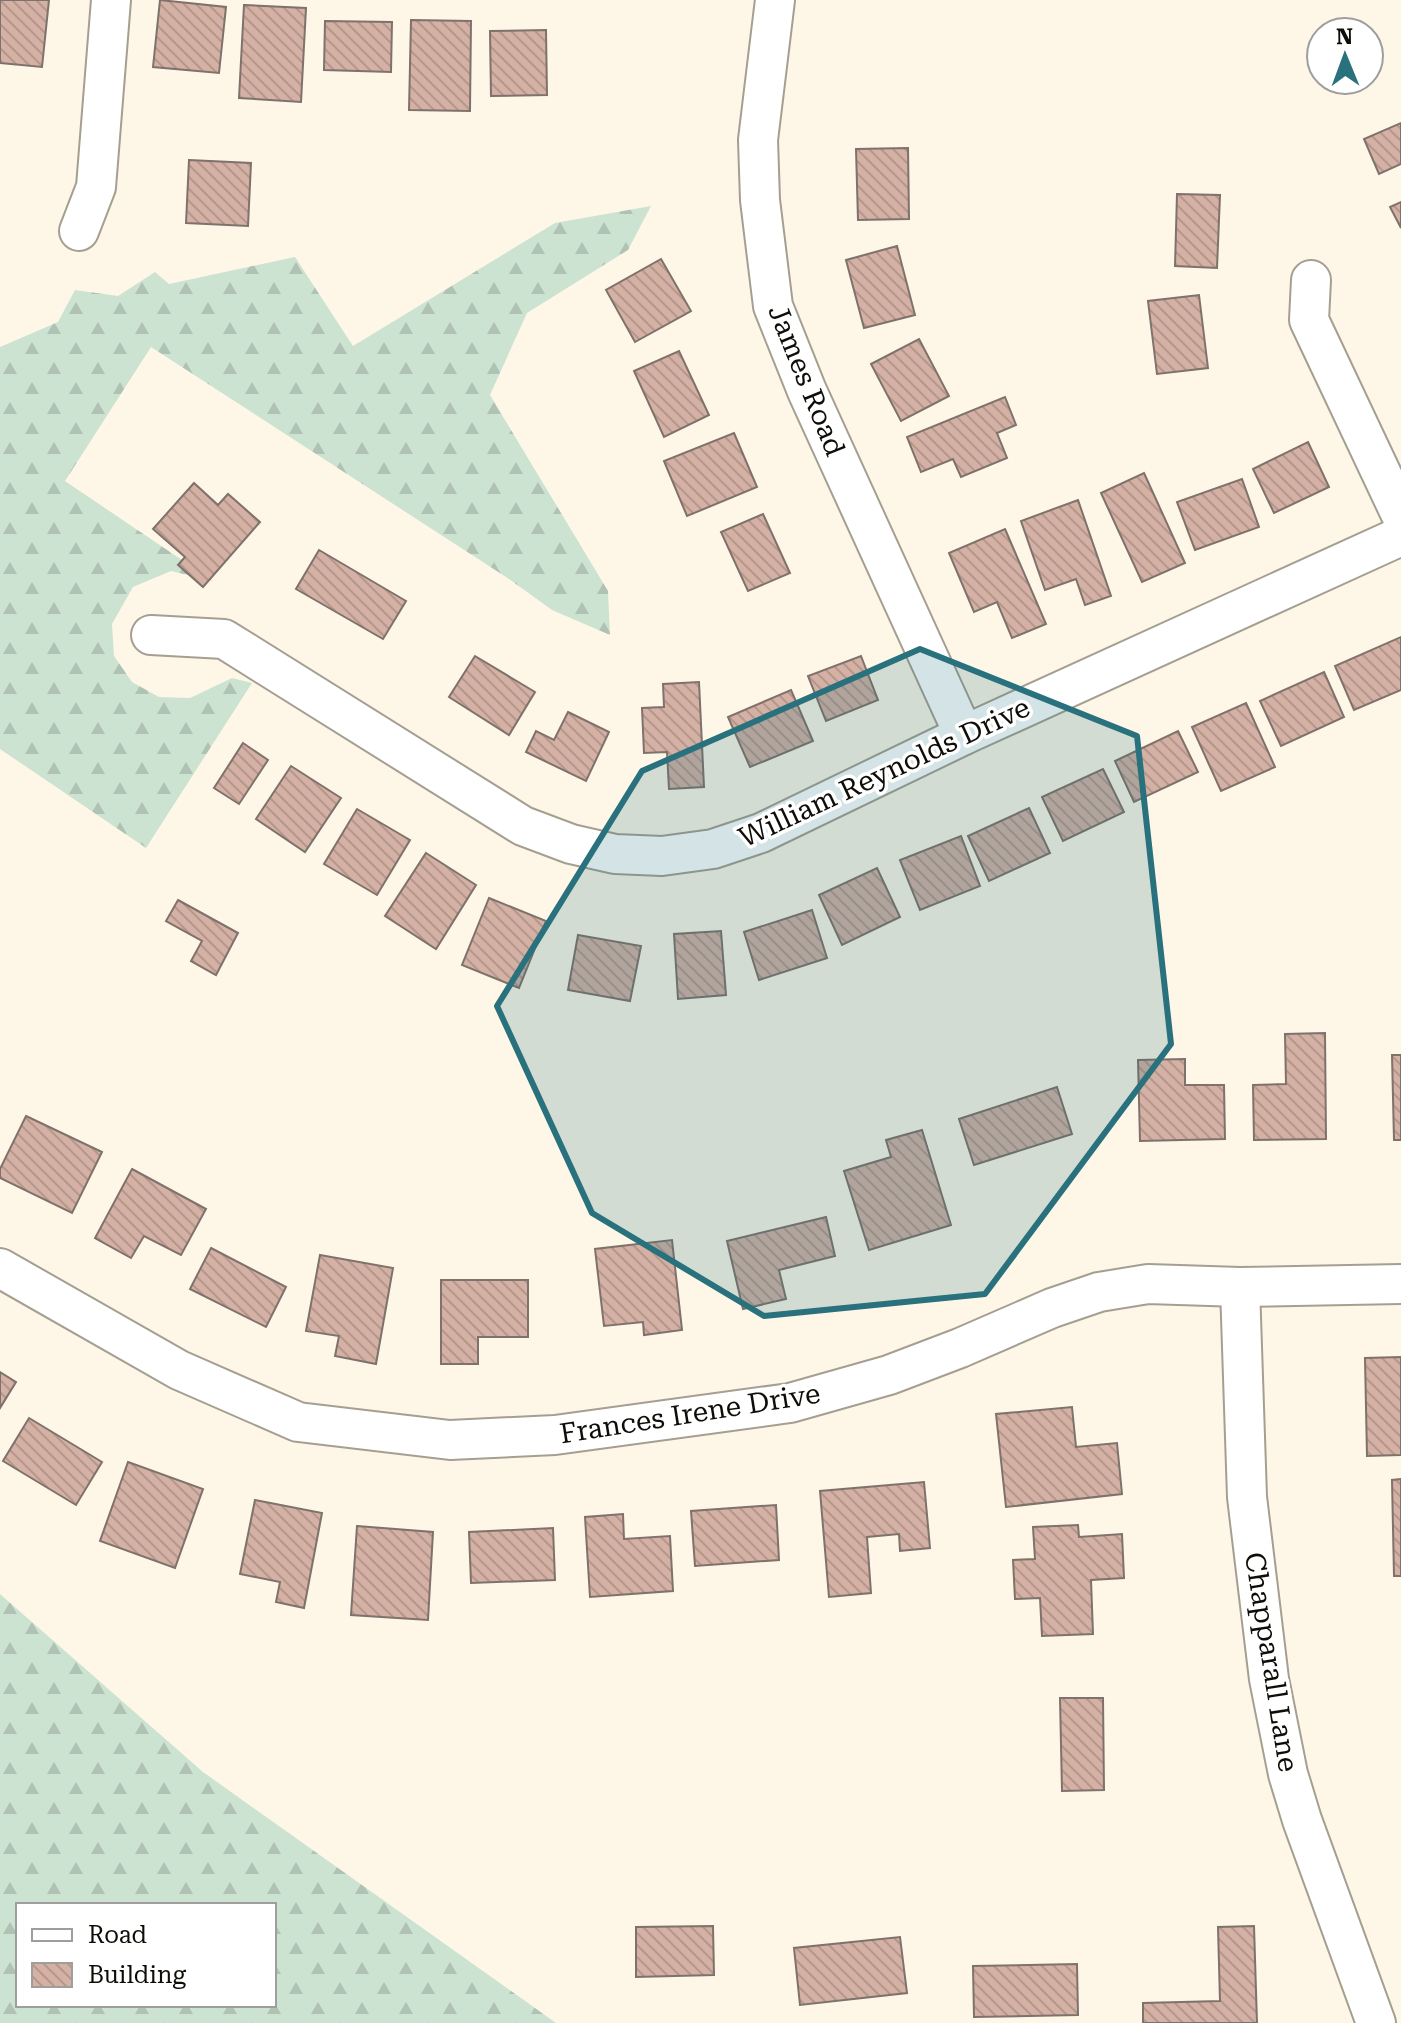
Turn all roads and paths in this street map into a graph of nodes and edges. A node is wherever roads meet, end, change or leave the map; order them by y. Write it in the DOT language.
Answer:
graph roads {
  1 [pos="111,0"];
  2 [pos="775,0"];
  3 [pos="79,231"];
  4 [pos="1311,280"];
  5 [pos="1401,515"];
  6 [pos="1401,536"];
  7 [pos="151,635"];
  8 [pos="964,735"];
  9 [pos="0,1268"];
  10 [pos="1401,1284"];
  11 [pos="1240,1287"];
  12 [pos="1376,2023"];
  1 -- 3 [label="street"];
  2 -- 8 [label="street, James Road"];
  4 -- 5 [label="street"];
  6 -- 8 [label="street, William Reynolds Drive"];
  7 -- 8 [label="street, William Reynolds Drive"];
  9 -- 11 [label="street, Frances Irene Drive"];
  10 -- 11 [label="street, Frances Irene Drive"];
  11 -- 12 [label="street, Chapparall Lane"];
}
